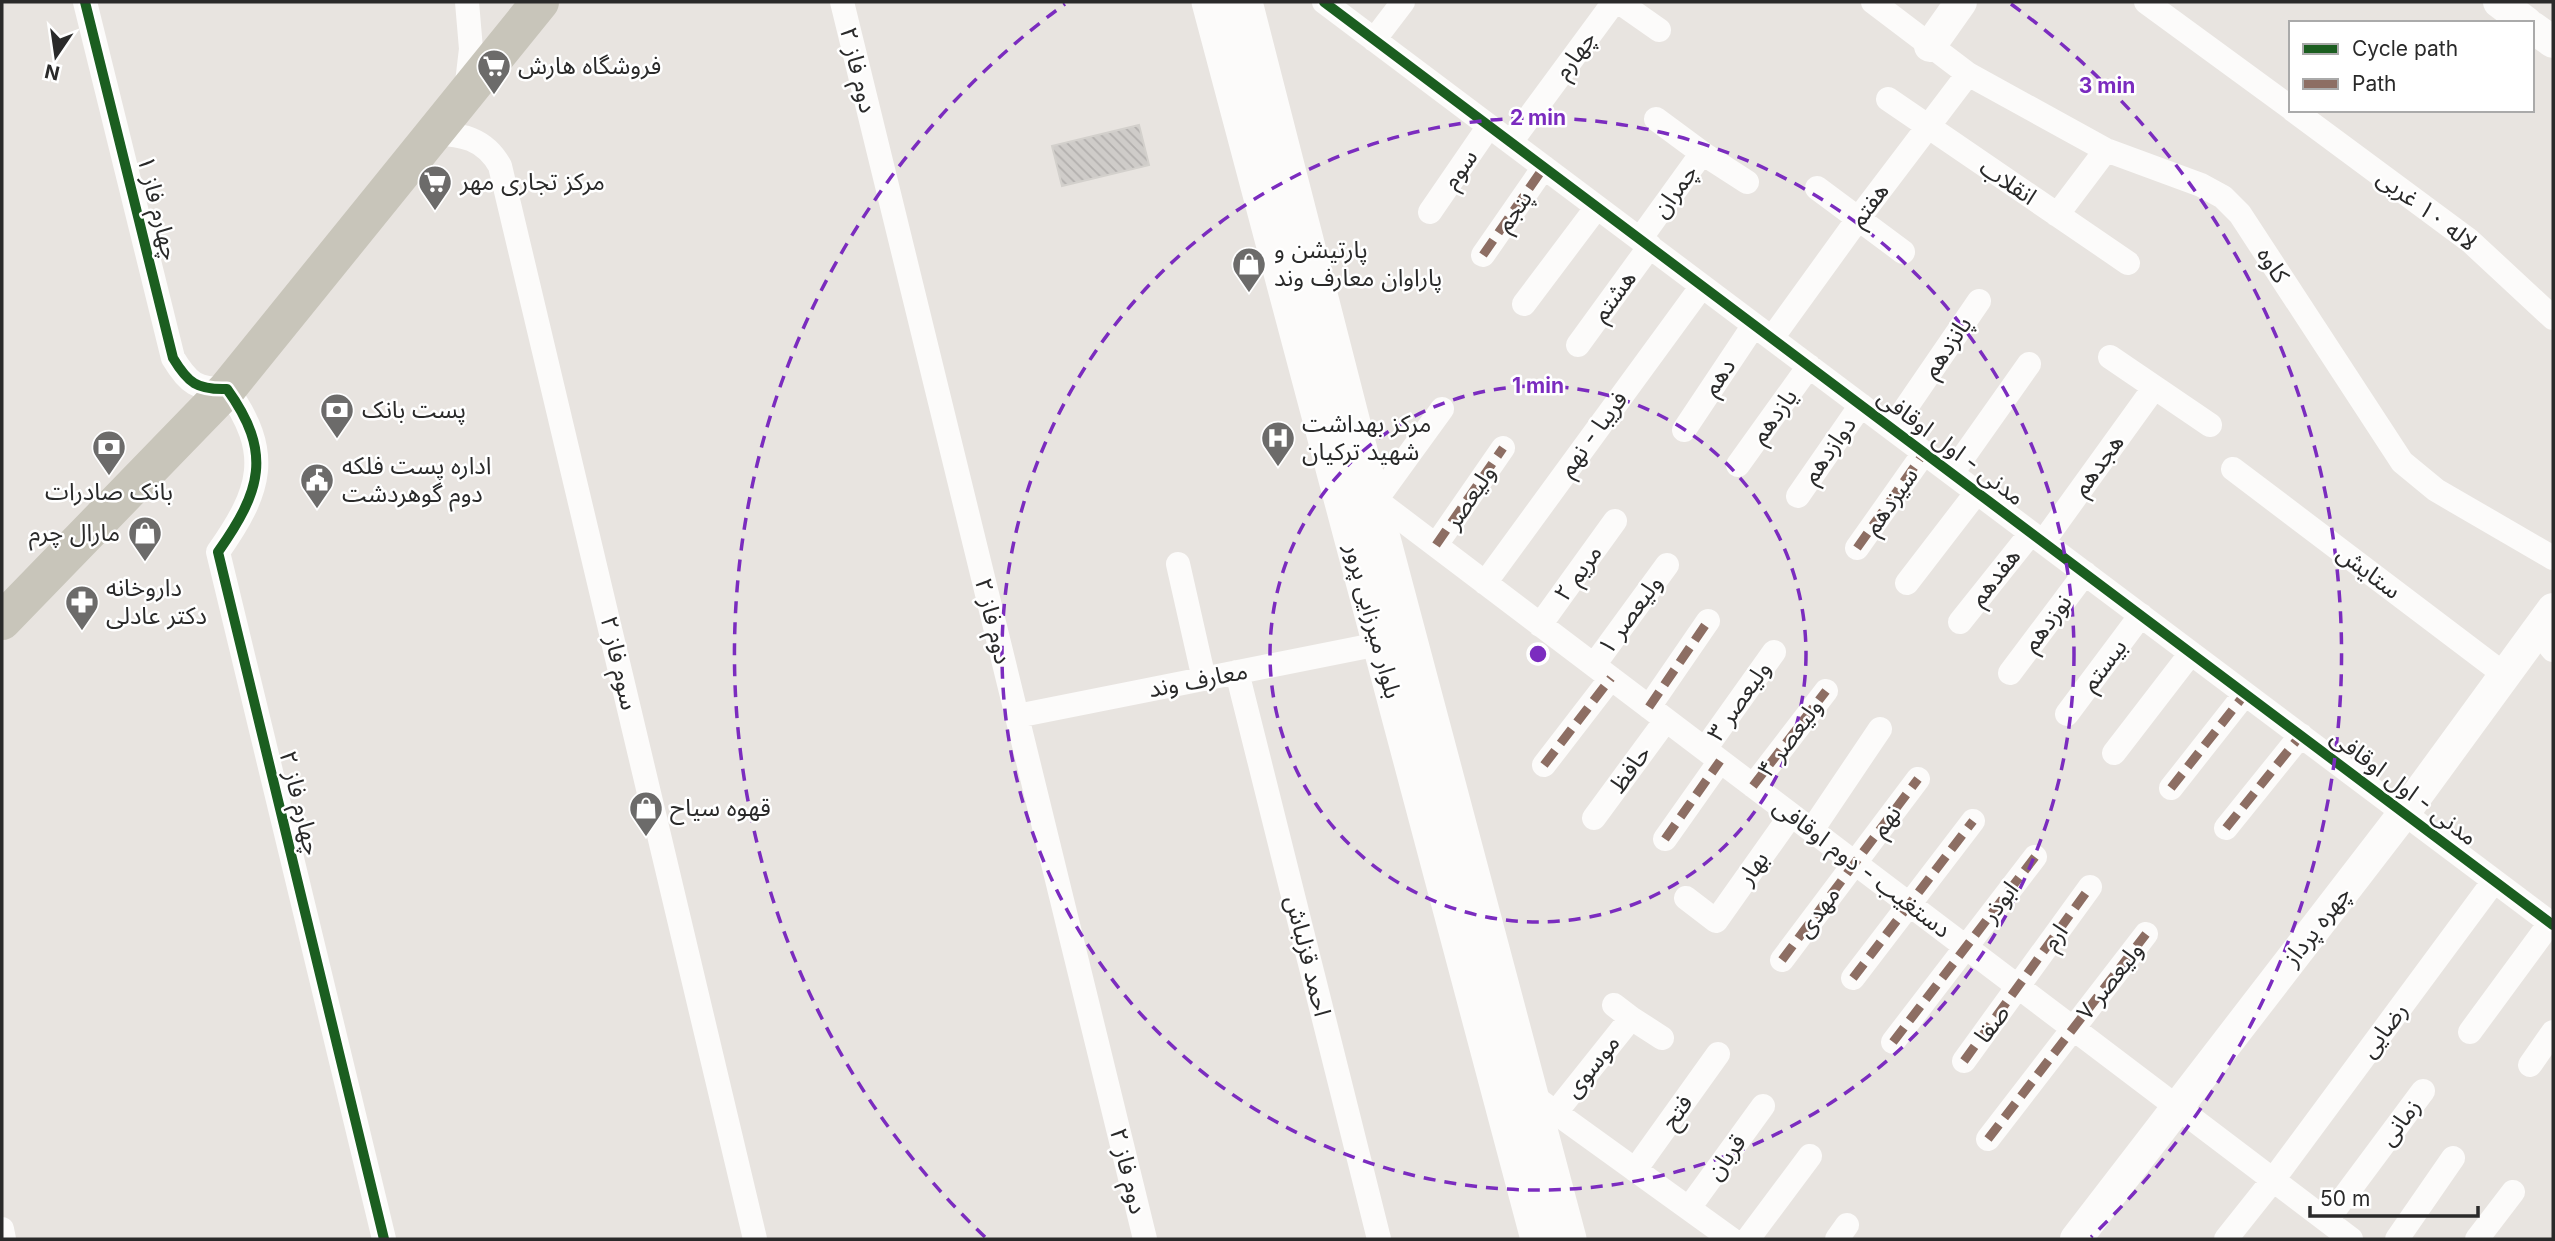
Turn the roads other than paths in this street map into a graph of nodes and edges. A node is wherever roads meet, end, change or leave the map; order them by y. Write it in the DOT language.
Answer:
graph roads {
  1 [pos="85,2"];
  2 [pos="467,2"];
  3 [pos="540,2"];
  4 [pos="842,2"];
  5 [pos="1209,2"];
  6 [pos="1245,2"];
  7 [pos="1324,2"];
  8 [pos="1403,2"];
  9 [pos="1614,2"];
  10 [pos="1619,2"];
  11 [pos="1873,2"];
  12 [pos="1961,2"];
  13 [pos="2146,2"];
  14 [pos="2499,2"];
  15 [pos="2524,21"];
  16 [pos="2534,28"];
  17 [pos="1659,30"];
  18 [pos="1374,40"];
  19 [pos="2553,42"];
  20 [pos="1930,46"];
  21 [pos="1968,74"];
  22 [pos="466,92"];
  23 [pos="1888,99"];
  24 [pos="2289,107"];
  25 [pos="2296,112"];
  26 [pos="1656,119"];
  27 [pos="1489,126"];
  28 [pos="1928,127"];
  29 [pos="432,134"];
  30 [pos="1511,142"];
  31 [pos="2106,150"];
  32 [pos="1702,153"];
  33 [pos="1544,167"];
  34 [pos="1747,182"];
  35 [pos="1817,188"];
  36 [pos="1597,207"];
  37 [pos="1430,212"];
  38 [pos="2056,215"];
  39 [pos="1858,219"];
  40 [pos="1645,243"];
  41 [pos="1903,251"];
  42 [pos="1483,255"];
  43 [pos="2128,263"];
  44 [pos="1702,286"];
  45 [pos="1979,301"];
  46 [pos="1524,304"];
  47 [pos="2553,318"];
  48 [pos="1763,332"];
  49 [pos="1577,345"];
  50 [pos="2110,357"];
  51 [pos="2029,364"];
  52 [pos="1809,366"];
  53 [pos="2154,388"];
  54 [pos="227,389"];
  55 [pos="1861,405"];
  56 [pos="1443,409"];
  57 [pos="2210,425"];
  58 [pos="1892,428"];
  59 [pos="1684,430"];
  60 [pos="1503,448"];
  61 [pos="1924,453"];
  62 [pos="1738,465"];
  63 [pos="2232,469"];
  64 [pos="1952,473"];
  65 [pos="1977,492"];
  66 [pos="1798,496"];
  67 [pos="1374,498"];
  68 [pos="1615,521"];
  69 [pos="2037,537"];
  70 [pos="1436,545"];
  71 [pos="1857,548"];
  72 [pos="2553,558"];
  73 [pos="1178,564"];
  74 [pos="1667,565"];
  75 [pos="2085,573"];
  76 [pos="1485,583"];
  77 [pos="1908,583"];
  78 [pos="2141,615"];
  79 [pos="2,621"];
  80 [pos="1708,621"];
  81 [pos="1960,622"];
  82 [pos="1541,625"];
  83 [pos="2548,630"];
  84 [pos="1379,644"];
  85 [pos="1774,652"];
  86 [pos="2191,653"];
  87 [pos="1602,671"];
  88 [pos="1237,672"];
  89 [pos="2010,673"];
  90 [pos="2505,675"];
  91 [pos="1204,679"];
  92 [pos="1826,691"];
  93 [pos="2245,694"];
  94 [pos="1657,713"];
  95 [pos="2067,714"];
  96 [pos="1017,716"];
  97 [pos="1880,729"];
  98 [pos="2301,735"];
  99 [pos="2114,753"];
  100 [pos="1713,755"];
  101 [pos="1544,765"];
  102 [pos="1917,779"];
  103 [pos="1754,786"];
  104 [pos="2171,788"];
  105 [pos="2404,813"];
  106 [pos="1791,814"];
  107 [pos="1594,818"];
  108 [pos="1973,821"];
  109 [pos="2226,828"];
  110 [pos="1812,830"];
  111 [pos="1665,839"];
  112 [pos="2035,857"];
  113 [pos="1854,863"];
  114 [pos="2494,881"];
  115 [pos="2090,887"];
  116 [pos="1686,898"];
  117 [pos="1908,903"];
  118 [pos="2552,924"];
  119 [pos="2147,934"];
  120 [pos="1966,947"];
  121 [pos="1782,960"];
  122 [pos="1853,978"];
  123 [pos="2019,988"];
  124 [pos="2074,1028"];
  125 [pos="2470,1032"];
  126 [pos="2553,1032"];
  127 [pos="1662,1038"];
  128 [pos="1893,1042"];
  129 [pos="1718,1054"];
  130 [pos="1964,1061"];
  131 [pos="2530,1065"];
  132 [pos="2423,1091"];
  133 [pos="1543,1103"];
  134 [pos="1763,1106"];
  135 [pos="2177,1107"];
  136 [pos="1987,1139"];
  137 [pos="1810,1156"];
  138 [pos="2454,1158"];
  139 [pos="1635,1170"];
  140 [pos="2273,1180"];
  141 [pos="2513,1192"];
  142 [pos="1689,1208"];
  143 [pos="2,1229"];
  144 [pos="1711,1231"];
  145 [pos="2341,1233"];
  146 [pos="4,1239"];
  147 [pos="384,1239"];
  148 [pos="755,1239"];
  149 [pos="1145,1239"];
  150 [pos="1380,1239"];
  151 [pos="1538,1239"];
  152 [pos="1569,1239"];
  153 [pos="1731,1239"];
  154 [pos="1748,1239"];
  155 [pos="2076,1239"];
  156 [pos="2226,1239"];
  157 [pos="2397,1239"];
  158 [pos="2477,1239"];
  1 -- 54 [label="street, چهارم فاز ۱"];
  2 -- 22 [label="street"];
  3 -- 22 [label="main road"];
  4 -- 96 [label="street, دوم فاز ۲"];
  5 -- 84 [label="main road, بلوار میرزایی پرور"];
  6 -- 67 [label="main road, بلوار میرزایی پرور"];
  7 -- 18 [label="street, مدنی - اول اوقافی"];
  8 -- 18 [label="street"];
  9 -- 30 [label="street, چهارم"];
  10 -- 17 [label="street"];
  11 -- 20 [label="street, کاوه"];
  12 -- 20 [label="street"];
  13 -- 24 [label="street, لاله ۱۰ غربی"];
  14 -- 15 [label="street"];
  16 -- 19 [label="street"];
  18 -- 27 [label="street, مدنی - اول اوقافی"];
  20 -- 21 [label="street, کاوه"];
  21 -- 28 [label="street, هفتم"];
  21 -- 31 [label="street, کاوه"];
  22 -- 29 [label="main road"];
  23 -- 28 [label="street, انقلاب"];
  25 -- 47 [label="street, لاله ۱۰ غربی"];
  26 -- 32 [label="street"];
  27 -- 30 [label="street, مدنی - اول اوقافی"];
  27 -- 37 [label="street, سوم"];
  28 -- 38 [label="street, انقلاب"];
  28 -- 39 [label="street, هفتم"];
  29 -- 54 [label="main road"];
  29 -- 148 [label="street, سوم فاز ۲"];
  30 -- 33 [label="street, مدنی - اول اوقافی"];
  31 -- 38 [label="street"];
  31 -- 72 [label="street, کاوه"];
  32 -- 34 [label="street, چمران"];
  32 -- 40 [label="street, چمران"];
  33 -- 36 [label="street, مدنی - اول اوقافی"];
  33 -- 42 [label="street, پنجم"];
  35 -- 39 [label="street"];
  36 -- 40 [label="street, مدنی - اول اوقافی"];
  36 -- 46 [label="street"];
  38 -- 43 [label="street, انقلاب"];
  39 -- 41 [label="street"];
  39 -- 48 [label="street, هفتم"];
  40 -- 44 [label="street, مدنی - اول اوقافی"];
  40 -- 49 [label="street, هشتم"];
  44 -- 48 [label="street, مدنی - اول اوقافی"];
  44 -- 76 [label="street, فریبا - نهم"];
  45 -- 58 [label="street, پانزدهم"];
  48 -- 52 [label="street, مدنی - اول اوقافی"];
  48 -- 59 [label="street, دهم"];
  50 -- 53 [label="street"];
  51 -- 64 [label="street"];
  52 -- 55 [label="street, مدنی - اول اوقافی"];
  52 -- 62 [label="street, یازدهم"];
  53 -- 57 [label="street"];
  53 -- 69 [label="street, هجدهم"];
  54 -- 79 [label="main road"];
  54 -- 147 [label="street, چهارم فاز ۲"];
  55 -- 58 [label="street, مدنی - اول اوقافی"];
  55 -- 66 [label="street, دوازدهم"];
  56 -- 67 [label="street"];
  58 -- 61 [label="street, مدنی - اول اوقافی"];
  60 -- 70 [label="street, ولیعصر"];
  61 -- 64 [label="street, مدنی - اول اوقافی"];
  61 -- 71 [label="street, سیزدهم"];
  63 -- 90 [label="street, ستایش"];
  64 -- 65 [label="street, مدنی - اول اوقافی"];
  65 -- 69 [label="street, مدنی - اول اوقافی"];
  65 -- 77 [label="street"];
  67 -- 70 [label="street, دستغیب - دوم اوقافی"];
  67 -- 133 [label="main road, بلوار میرزایی پرور"];
  68 -- 82 [label="street, مریم ۲"];
  69 -- 75 [label="street, مدنی - اول اوقافی"];
  69 -- 81 [label="street, هفدهم"];
  70 -- 76 [label="street, دستغیب - دوم اوقافی"];
  73 -- 91 [label="street"];
  74 -- 87 [label="street, ولیعصر ۱"];
  75 -- 78 [label="street, مدنی - اول اوقافی"];
  75 -- 89 [label="street, نوزدهم"];
  76 -- 82 [label="street, دستغیب - دوم اوقافی"];
  78 -- 86 [label="street, مدنی - اول اوقافی"];
  78 -- 95 [label="street, بیستم"];
  80 -- 94 [label="street, حافظ"];
  82 -- 87 [label="street, دستغیب - دوم اوقافی"];
  83 -- 90 [label="street, چهره پرداز"];
  84 -- 88 [label="street, معارف وند"];
  84 -- 151 [label="main road, بلوار میرزایی پرور"];
  85 -- 100 [label="street, ولیعصر ۳"];
  86 -- 93 [label="street, مدنی - اول اوقافی"];
  86 -- 99 [label="street"];
  87 -- 94 [label="street, دستغیب - دوم اوقافی"];
  87 -- 101 [label="street, ولیعصر ۱"];
  88 -- 91 [label="street, معارف وند"];
  88 -- 150 [label="street, احمد قزلباش"];
  90 -- 105 [label="street, چهره پرداز"];
  91 -- 96 [label="street, معارف وند"];
  92 -- 103 [label="street, ولیعصر ۴"];
  93 -- 98 [label="street, مدنی - اول اوقافی"];
  93 -- 104 [label="street"];
  94 -- 100 [label="street, دستغیب - دوم اوقافی"];
  94 -- 107 [label="street, حافظ"];
  96 -- 149 [label="street, دوم فاز ۲"];
  97 -- 110 [label="street"];
  98 -- 105 [label="street, مدنی - اول اوقافی"];
  98 -- 109 [label="street"];
  100 -- 103 [label="street, دستغیب - دوم اوقافی"];
  100 -- 111 [label="street, ولیعصر ۳"];
  102 -- 113 [label="street, نهم"];
  103 -- 106 [label="street, دستغیب - دوم اوقافی"];
  105 -- 114 [label="street, مدنی - اول اوقافی"];
  105 -- 135 [label="street, چهره پرداز"];
  106 -- 110 [label="street, دستغیب - دوم اوقافی"];
  106 -- 116 [label="street, بهار"];
  108 -- 117 [label="street"];
  110 -- 113 [label="street, دستغیب - دوم اوقافی"];
  112 -- 120 [label="street, ابوذر"];
  113 -- 117 [label="street, دستغیب - دوم اوقافی"];
  113 -- 121 [label="street, مهدی"];
  114 -- 118 [label="street, مدنی - اول اوقافی"];
  114 -- 140 [label="street, رضایی"];
  115 -- 123 [label="street, ارم"];
  117 -- 120 [label="street, دستغیب - دوم اوقافی"];
  117 -- 122 [label="street"];
  118 -- 125 [label="street"];
  119 -- 124 [label="street, ولیعصر ۷"];
  120 -- 123 [label="street, دستغیب - دوم اوقافی"];
  120 -- 128 [label="street, ابوذر"];
  123 -- 124 [label="street, دستغیب - دوم اوقافی"];
  123 -- 130 [label="street, صفا"];
  124 -- 135 [label="street, دستغیب - دوم اوقافی"];
  124 -- 136 [label="street"];
  126 -- 131 [label="street"];
  127 -- 133 [label="street, موسوی"];
  129 -- 139 [label="street, فتح"];
  132 -- 145 [label="street, زمانی"];
  133 -- 139 [label="street"];
  133 -- 152 [label="main road, بلوار میرزایی پرور"];
  134 -- 142 [label="street, قربان"];
  135 -- 140 [label="street, دستغیب - دوم اوقافی"];
  135 -- 155 [label="street, چهره پرداز"];
  137 -- 154 [label="street"];
  138 -- 157 [label="street"];
  139 -- 142 [label="street"];
  140 -- 145 [label="street, دستغیب - دوم اوقافی"];
  140 -- 156 [label="street"];
  141 -- 158 [label="street"];
  142 -- 144 [label="street"];
  143 -- 146 [label="street"];
  144 -- 153 [label="street"];
}
